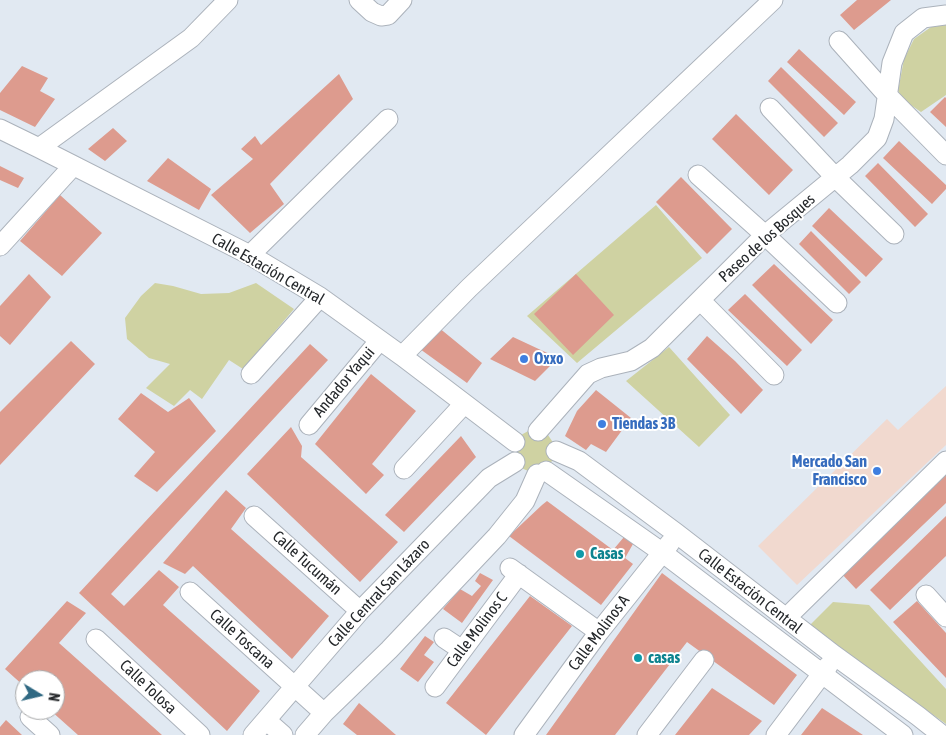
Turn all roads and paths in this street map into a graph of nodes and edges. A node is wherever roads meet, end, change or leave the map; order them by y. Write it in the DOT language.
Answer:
graph roads {
  1 [pos="228,0"];
  2 [pos="359,0"];
  3 [pos="402,0"];
  4 [pos="773,0"];
  5 [pos="946,15"];
  6 [pos="839,42"];
  7 [pos="888,96"];
  8 [pos="770,108"];
  9 [pos="388,120"];
  10 [pos="0,130"];
  11 [pos="39,148"];
  12 [pos="946,155"];
  13 [pos="73,166"];
  14 [pos="698,175"];
  15 [pos="836,177"];
  16 [pos="894,234"];
  17 [pos="765,235"];
  18 [pos="0,246"];
  19 [pos="250,255"];
  20 [pos="320,297"];
  21 [pos="700,300"];
  22 [pos="837,303"];
  23 [pos="380,340"];
  24 [pos="402,356"];
  25 [pos="251,374"];
  26 [pos="774,375"];
  27 [pos="464,404"];
  28 [pos="309,425"];
  29 [pos="538,431"];
  30 [pos="516,442"];
  31 [pos="556,451"];
  32 [pos="946,461"];
  33 [pos="515,462"];
  34 [pos="404,469"];
  35 [pos="542,472"];
  36 [pos="254,516"];
  37 [pos="676,534"];
  38 [pos="663,552"];
  39 [pos="190,592"];
  40 [pos="926,595"];
  41 [pos="360,611"];
  42 [pos="946,616"];
  43 [pos="786,618"];
  44 [pos="598,632"];
  45 [pos="444,638"];
  46 [pos="96,639"];
  47 [pos="462,650"];
  48 [pos="834,656"];
  49 [pos="704,660"];
  50 [pos="822,675"];
  51 [pos="294,686"];
  52 [pos="435,687"];
  53 [pos="324,713"];
  54 [pos="33,720"];
  55 [pos="266,720"];
  56 [pos="312,733"];
  57 [pos="50,735"];
  58 [pos="200,735"];
  59 [pos="253,735"];
  60 [pos="283,735"];
  61 [pos="524,735"];
  62 [pos="647,735"];
  63 [pos="776,735"];
  64 [pos="903,735"];
  65 [pos="942,735"];
  1 -- 11 [label="street"];
  2 -- 3 [label="street"];
  4 -- 24 [label="street"];
  5 -- 7 [label="street, Paseo de los Bosques"];
  6 -- 7 [label="street"];
  7 -- 12 [label="street"];
  7 -- 15 [label="street, Paseo de los Bosques"];
  8 -- 15 [label="street"];
  9 -- 19 [label="street"];
  10 -- 11 [label="street, Calle Estación Central"];
  11 -- 13 [label="street, Calle Estación Central"];
  13 -- 18 [label="street"];
  13 -- 19 [label="street, Calle Estación Central"];
  14 -- 17 [label="street"];
  15 -- 16 [label="street"];
  15 -- 17 [label="street, Paseo de los Bosques"];
  17 -- 21 [label="street, Paseo de los Bosques"];
  17 -- 22 [label="street"];
  19 -- 20 [label="street, Calle Estación Central"];
  20 -- 23 [label="street, Calle Estación Central"];
  20 -- 25 [label="street"];
  21 -- 26 [label="street"];
  21 -- 29 [label="street, Paseo de los Bosques"];
  23 -- 24 [label="street, Calle Estación Central"];
  23 -- 28 [label="street, Andador Yaqui"];
  24 -- 27 [label="street, Calle Estación Central"];
  27 -- 30 [label="street, Calle Estación Central"];
  27 -- 34 [label="street"];
  29 -- 30 [label="street"];
  29 -- 31 [label="street"];
  30 -- 33 [label="street"];
  31 -- 35 [label="street"];
  31 -- 37 [label="street, Calle Estación Central"];
  32 -- 43 [label="street"];
  33 -- 35 [label="street"];
  33 -- 41 [label="street, Calle Central San Lázaro"];
  35 -- 38 [label="street, Calle Estación Central"];
  35 -- 53 [label="street"];
  36 -- 41 [label="street, Calle Tucumán"];
  37 -- 38 [label="street, Calle Molinos A"];
  37 -- 43 [label="street, Calle Estación Central"];
  38 -- 44 [label="street, Calle Molinos A"];
  38 -- 50 [label="street, Calle Estación Central"];
  39 -- 51 [label="street, Calle Toscana"];
  40 -- 42 [label="street"];
  41 -- 51 [label="street, Calle Central San Lázaro"];
  43 -- 48 [label="street, Calle Estación Central"];
  44 -- 47 [label="street, Calle Molinos C"];
  44 -- 61 [label="street, Calle Molinos A"];
  45 -- 47 [label="street"];
  46 -- 58 [label="street, Calle Tolosa"];
  47 -- 52 [label="street, Calle Molinos C"];
  48 -- 50 [label="street"];
  48 -- 65 [label="street, Calle Estación Central"];
  49 -- 62 [label="street"];
  50 -- 63 [label="street"];
  50 -- 64 [label="street, Calle Estación Central"];
  51 -- 53 [label="street, Calle Toscana"];
  51 -- 55 [label="street, Calle Central San Lázaro"];
  53 -- 56 [label="street"];
  54 -- 57 [label="street"];
  55 -- 59 [label="street, Calle Central San Lázaro"];
  55 -- 60 [label="street"];
}
